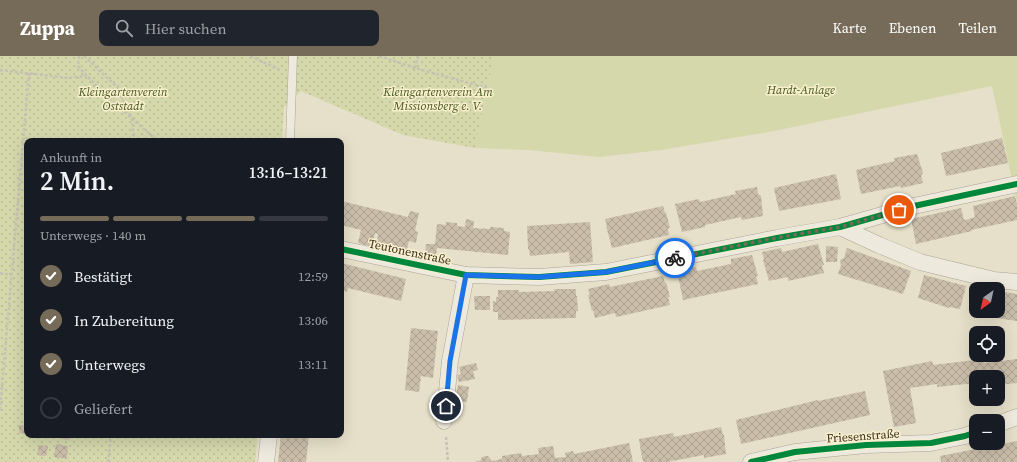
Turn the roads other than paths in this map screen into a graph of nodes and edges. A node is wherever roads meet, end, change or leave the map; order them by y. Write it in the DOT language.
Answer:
graph roads {
  1 [pos="293,56"];
  2 [pos="290,138"];
  3 [pos="1017,184"];
  4 [pos="840,227"];
  5 [pos="344,250"];
  6 [pos="466,275"];
  7 [pos="1017,282"];
  8 [pos="1017,417"];
  9 [pos="1005,421"];
  10 [pos="444,422"];
  11 [pos="969,435"];
  12 [pos="269,438"];
  13 [pos="266,462"];
  14 [pos="751,462"];
  1 -- 2 [label="lane"];
  3 -- 4 [label="street, Teutonenstraße"];
  4 -- 6 [label="street, Teutonenstraße"];
  4 -- 7 [label="street"];
  5 -- 6 [label="street, Teutonenstraße"];
  6 -- 10 [label="street"];
  8 -- 9 [label="street"];
  11 -- 14 [label="street, Friesenstraße"];
  12 -- 13 [label="street"];
}
